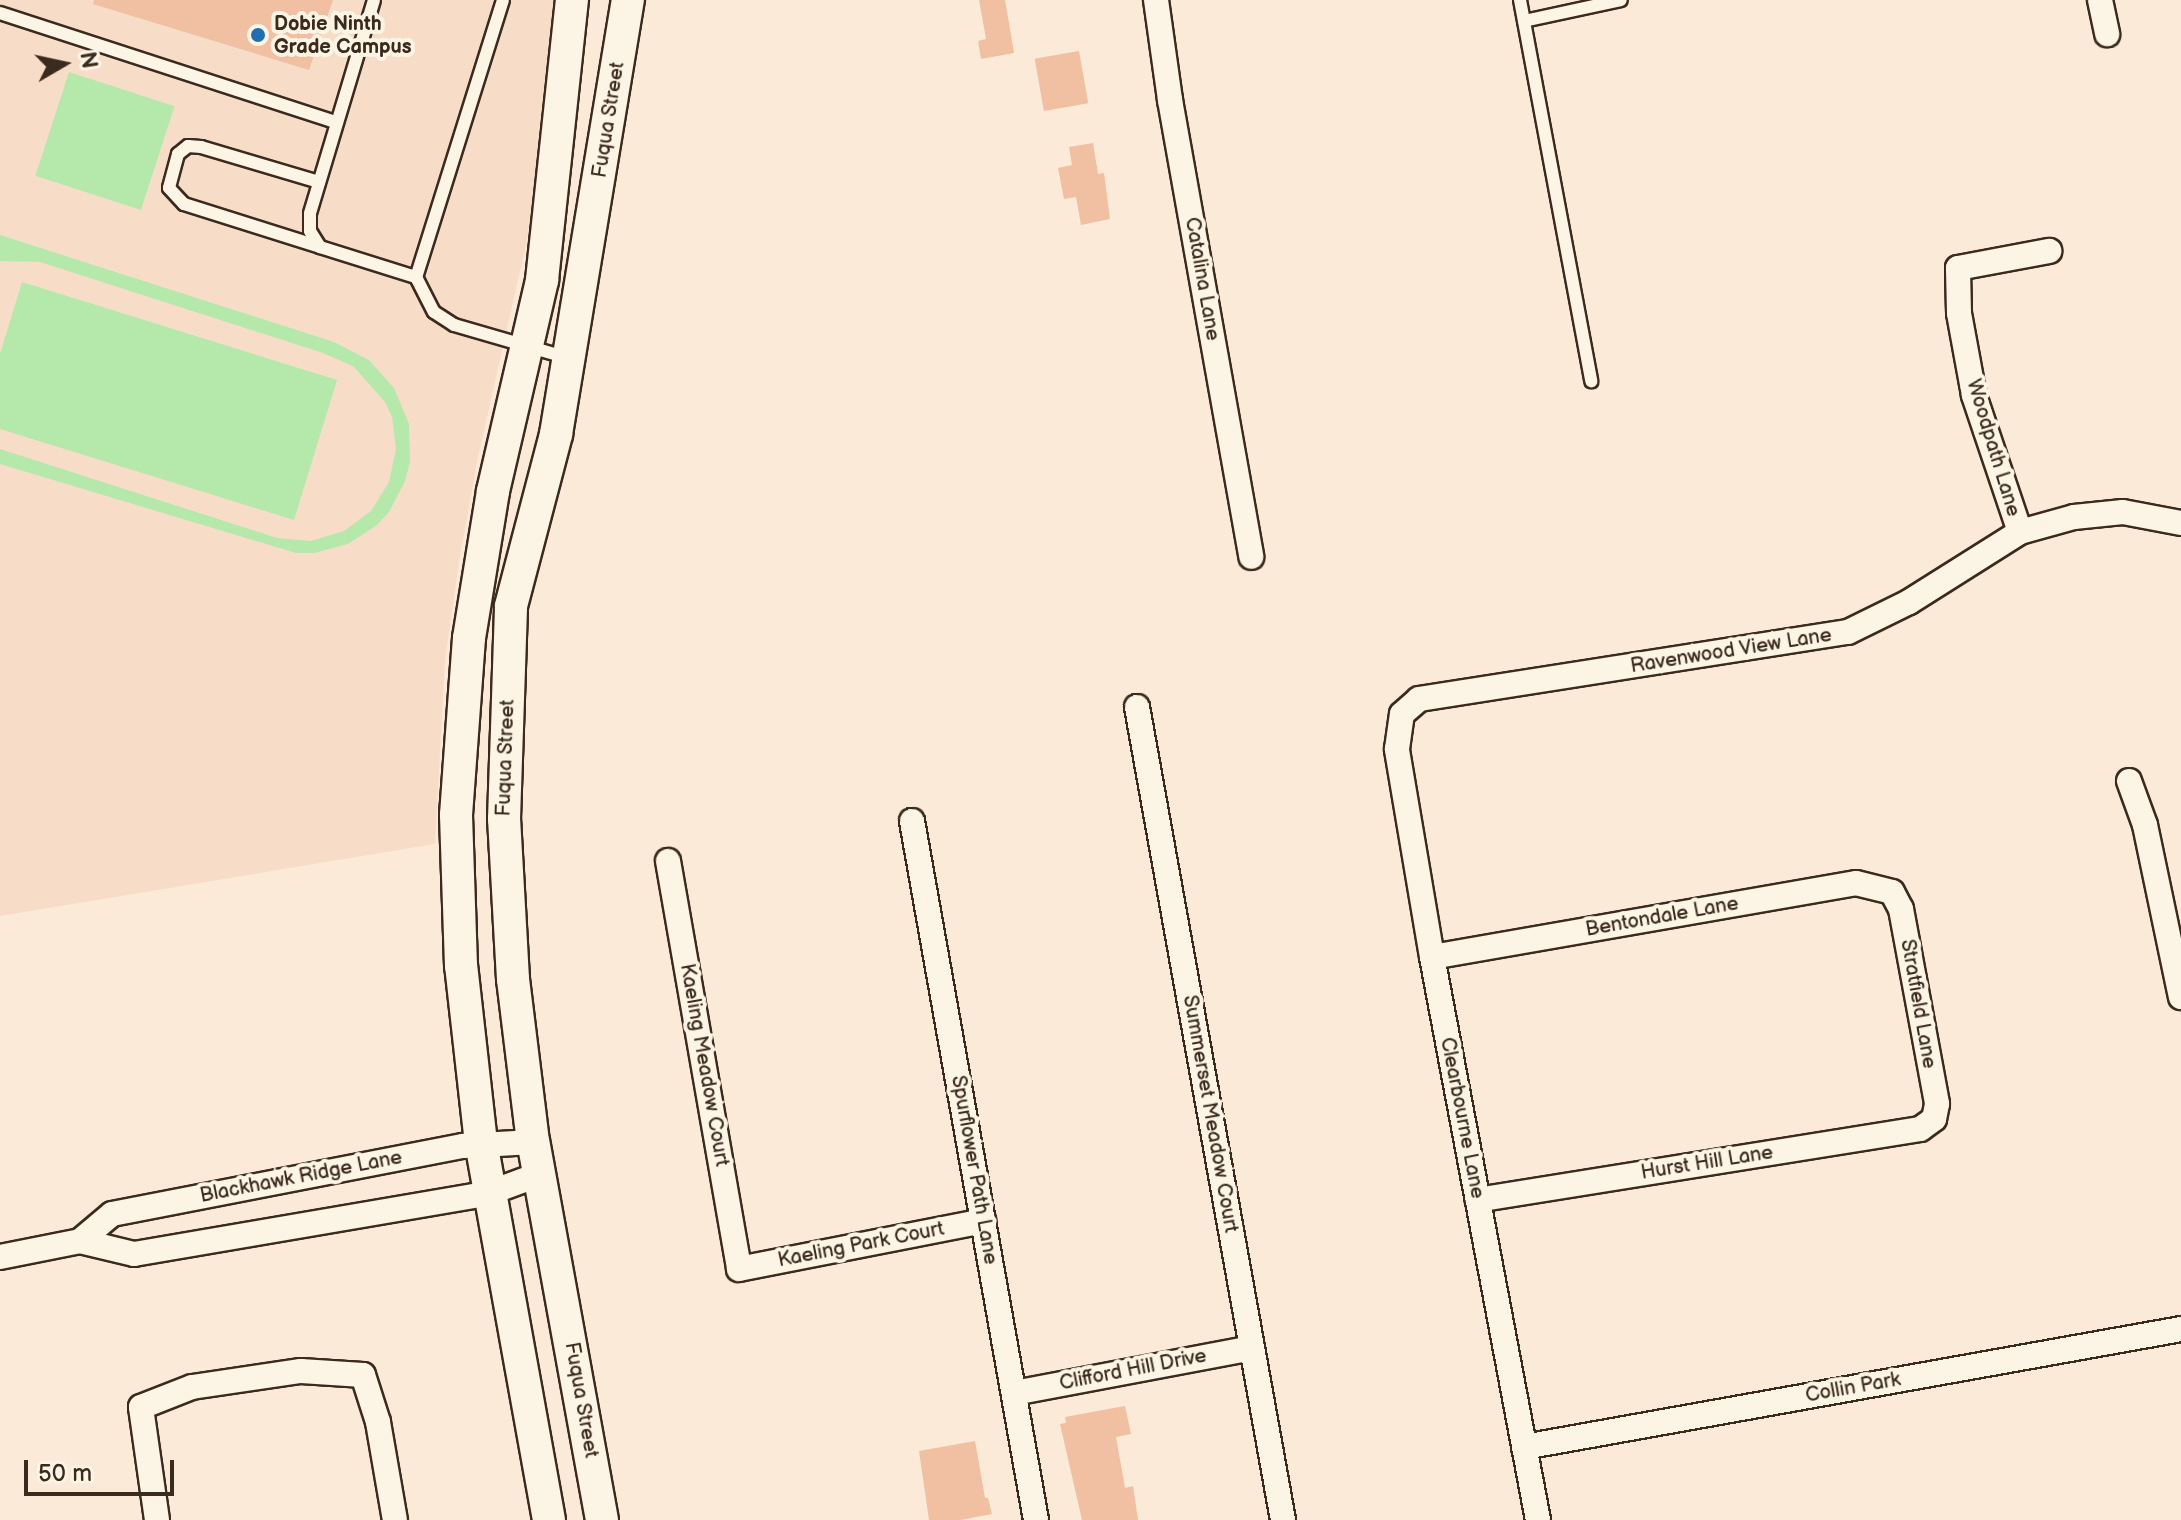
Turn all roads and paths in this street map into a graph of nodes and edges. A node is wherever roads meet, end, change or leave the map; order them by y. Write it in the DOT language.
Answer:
graph roads {
  1 [pos="374,0"];
  2 [pos="503,0"];
  3 [pos="572,0"];
  4 [pos="628,0"];
  5 [pos="1156,0"];
  6 [pos="1520,0"];
  7 [pos="1621,0"];
  8 [pos="2100,0"];
  9 [pos="0,13"];
  10 [pos="1524,21"];
  11 [pos="2107,34"];
  12 [pos="336,122"];
  13 [pos="319,182"];
  14 [pos="320,247"];
  15 [pos="2049,251"];
  16 [pos="416,277"];
  17 [pos="526,347"];
  18 [pos="569,358"];
  19 [pos="1591,381"];
  20 [pos="2181,523"];
  21 [pos="2020,532"];
  22 [pos="1251,557"];
  23 [pos="1137,707"];
  24 [pos="1402,714"];
  25 [pos="2129,781"];
  26 [pos="912,821"];
  27 [pos="668,861"];
  28 [pos="1892,892"];
  29 [pos="1432,957"];
  30 [pos="2181,997"];
  31 [pos="1934,1119"];
  32 [pos="533,1142"];
  33 [pos="481,1143"];
  34 [pos="540,1174"];
  35 [pos="489,1193"];
  36 [pos="1478,1200"];
  37 [pos="983,1221"];
  38 [pos="80,1241"];
  39 [pos="0,1257"];
  40 [pos="739,1269"];
  41 [pos="2181,1329"];
  42 [pos="1252,1348"];
  43 [pos="1014,1393"];
  44 [pos="1524,1447"];
  45 [pos="157,1520"];
  46 [pos="395,1520"];
  47 [pos="549,1520"];
  48 [pos="602,1520"];
  49 [pos="1036,1520"];
  50 [pos="1283,1520"];
  51 [pos="1538,1520"];
  1 -- 12 [label="lane"];
  2 -- 16 [label="lane"];
  3 -- 17 [label="main road"];
  4 -- 18 [label="main road, Fuqua Street"];
  5 -- 22 [label="street, Catalina Lane"];
  6 -- 10 [label="lane"];
  7 -- 10 [label="lane"];
  8 -- 11 [label="street"];
  9 -- 12 [label="lane"];
  10 -- 19 [label="lane"];
  12 -- 13 [label="lane"];
  13 -- 14 [label="lane"];
  13 -- 14 [label="lane"];
  14 -- 16 [label="lane"];
  15 -- 21 [label="street, Woodpath Lane"];
  16 -- 17 [label="lane"];
  17 -- 18 [label="lane"];
  17 -- 33 [label="main road"];
  18 -- 32 [label="main road, Fuqua Street"];
  20 -- 21 [label="street, Ravenwood View Lane"];
  21 -- 24 [label="street, Ravenwood View Lane"];
  23 -- 42 [label="street, Summerset Meadow Court"];
  24 -- 29 [label="street, Clearbourne Lane"];
  25 -- 30 [label="street"];
  26 -- 37 [label="street, Spurflower Path Lane"];
  27 -- 40 [label="street, Kaeling Meadow Court"];
  28 -- 29 [label="street, Bentondale Lane"];
  28 -- 31 [label="street, Stratfield Lane"];
  29 -- 36 [label="street, Clearbourne Lane"];
  31 -- 36 [label="street, Hurst Hill Lane"];
  32 -- 33 [label="street, Blackhawk Ridge Lane"];
  32 -- 34 [label="main road, Fuqua Street"];
  33 -- 35 [label="main road"];
  33 -- 38 [label="street, Blackhawk Ridge Lane"];
  34 -- 35 [label="street, Blackhawk Ridge Lane"];
  34 -- 48 [label="main road, Fuqua Street"];
  35 -- 38 [label="street, Blackhawk Ridge Lane"];
  35 -- 47 [label="main road"];
  36 -- 44 [label="street, Clearbourne Lane"];
  37 -- 40 [label="street, Kaeling Park Court"];
  37 -- 43 [label="street, Spurflower Path Lane"];
  38 -- 39 [label="street, Blackhawk Ridge Lane"];
  41 -- 44 [label="street, Collin Park"];
  42 -- 43 [label="street, Clifford Hill Drive"];
  42 -- 50 [label="street, Summerset Meadow Court"];
  43 -- 49 [label="street, Spurflower Path Lane"];
  44 -- 51 [label="street, Clearbourne Lane"];
  45 -- 46 [label="street"];
}
